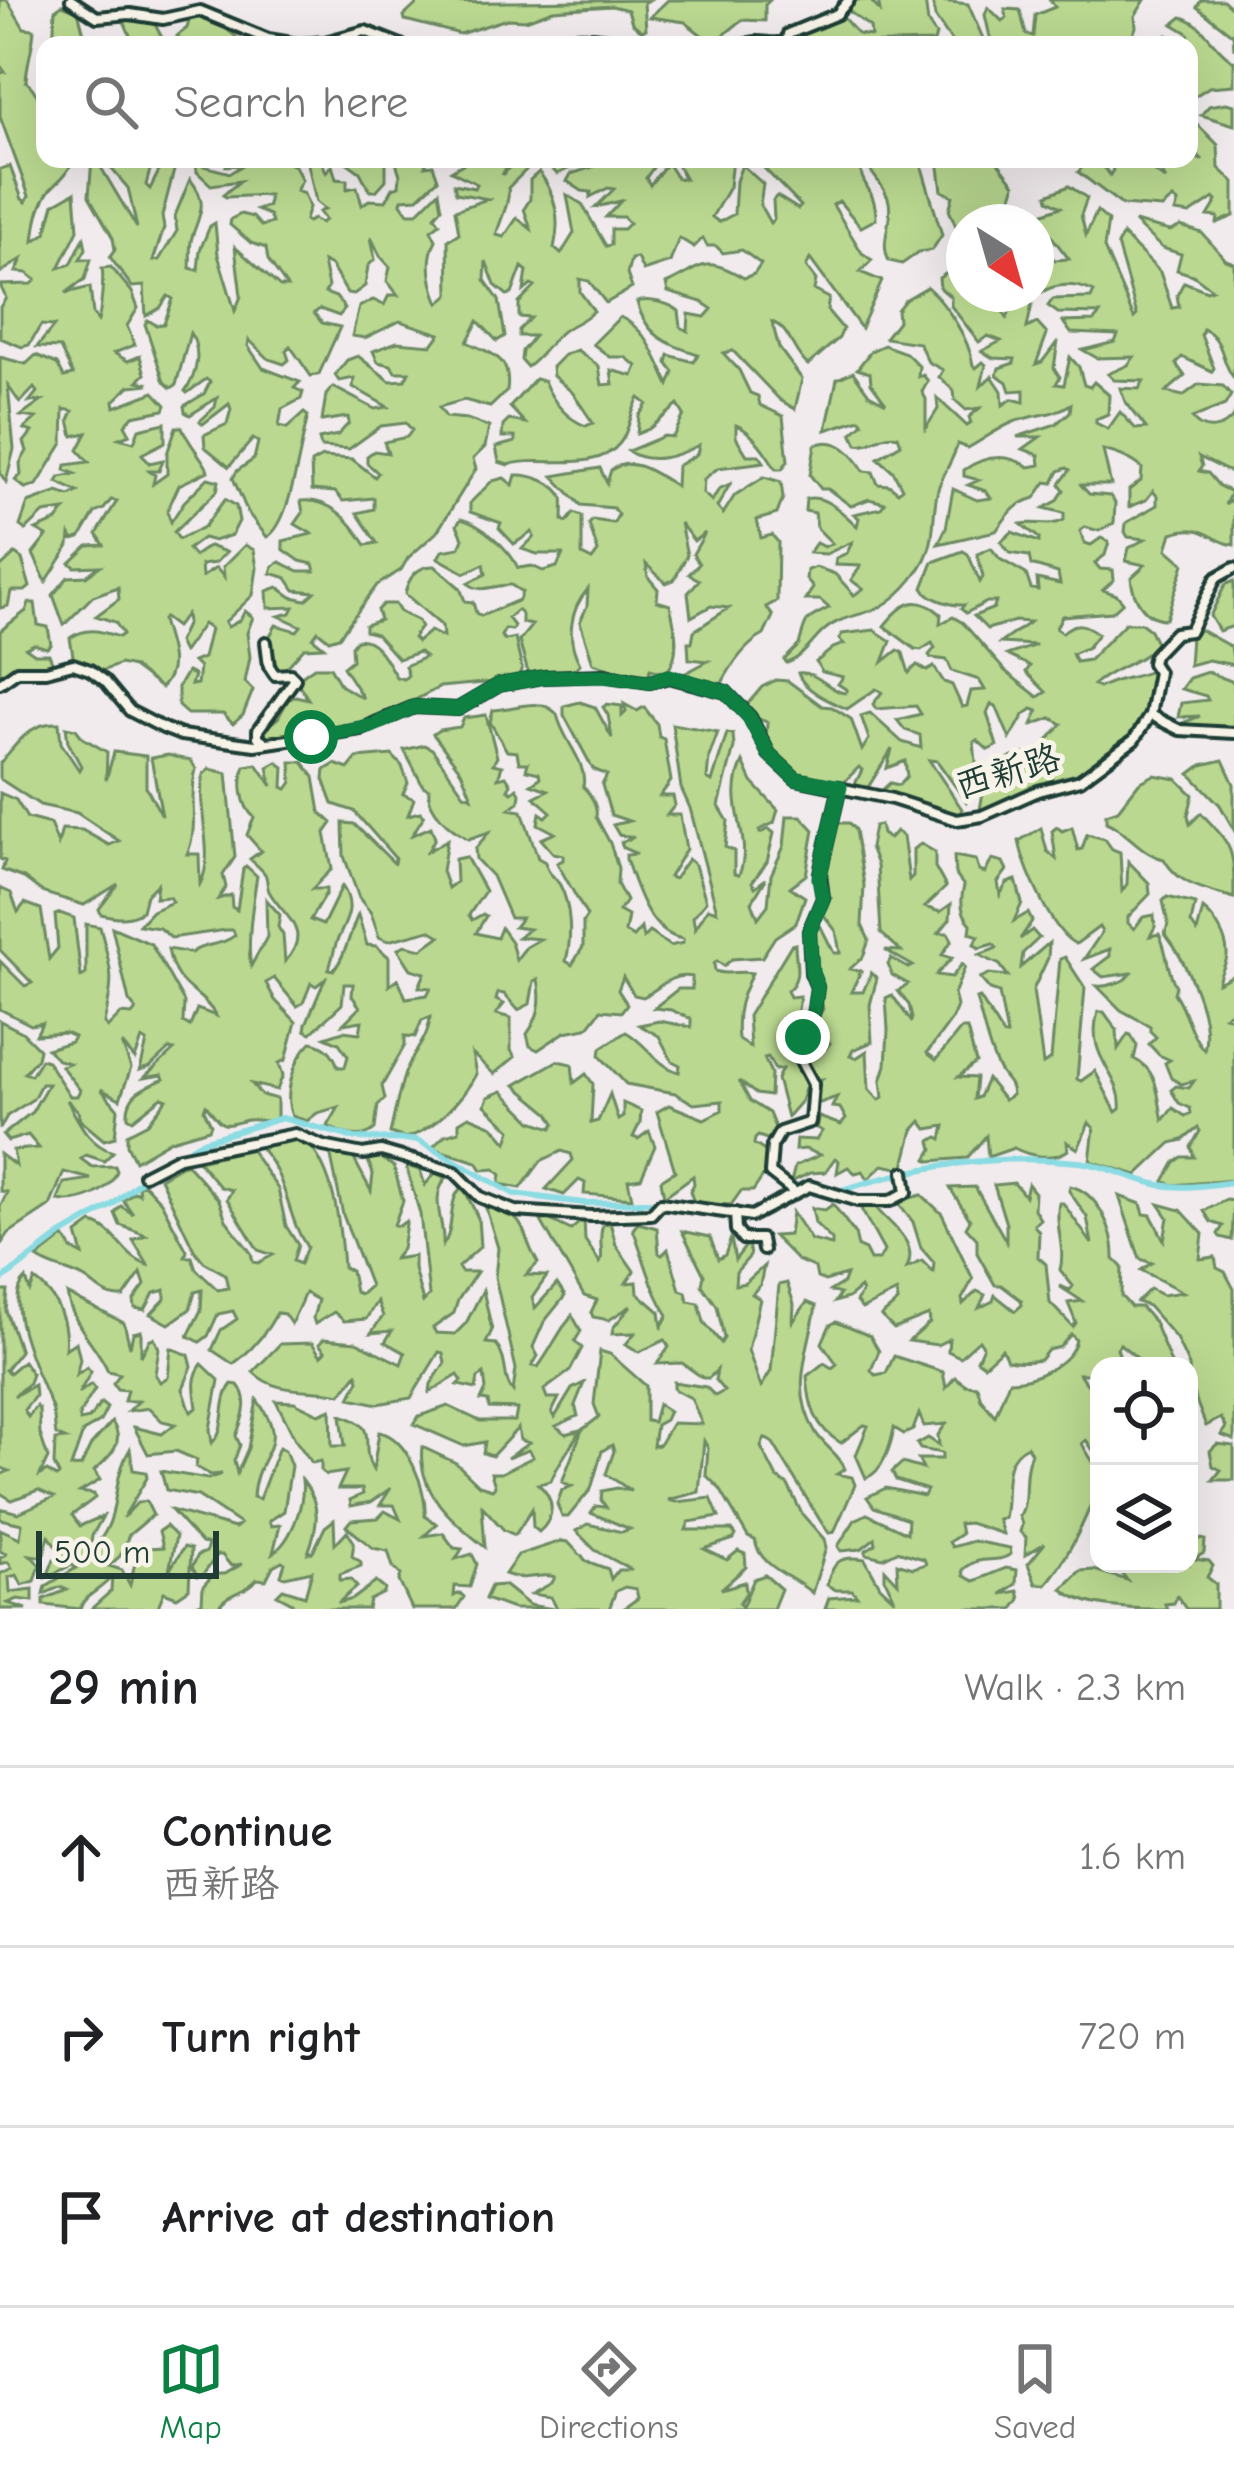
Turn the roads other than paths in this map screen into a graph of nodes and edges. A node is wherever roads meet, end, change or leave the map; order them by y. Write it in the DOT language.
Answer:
graph roads {
  1 [pos="71,0"];
  2 [pos="849,0"];
  3 [pos="261,36"];
  4 [pos="342,36"];
  5 [pos="378,36"];
  6 [pos="568,36"];
  7 [pos="607,36"];
  8 [pos="788,36"];
  9 [pos="1234,568"];
  10 [pos="266,642"];
  11 [pos="0,683"];
  12 [pos="1150,715"];
  13 [pos="1234,733"];
  14 [pos="266,743"];
  15 [pos="840,787"];
  16 [pos="904,1172"];
  17 [pos="145,1175"];
  18 [pos="793,1191"];
  19 [pos="739,1215"];
  20 [pos="763,1250"];
  1 -- 3 [label="street"];
  2 -- 8 [label="street"];
  4 -- 5 [label="street"];
  6 -- 7 [label="street"];
  9 -- 12 [label="street"];
  10 -- 14 [label="street"];
  11 -- 14 [label="street, 西新路"];
  12 -- 13 [label="street"];
  12 -- 15 [label="street, 西新路"];
  14 -- 15 [label="street, 西新路"];
  15 -- 18 [label="street"];
  16 -- 18 [label="street"];
  17 -- 19 [label="street"];
  18 -- 19 [label="street"];
  19 -- 20 [label="street"];
}
